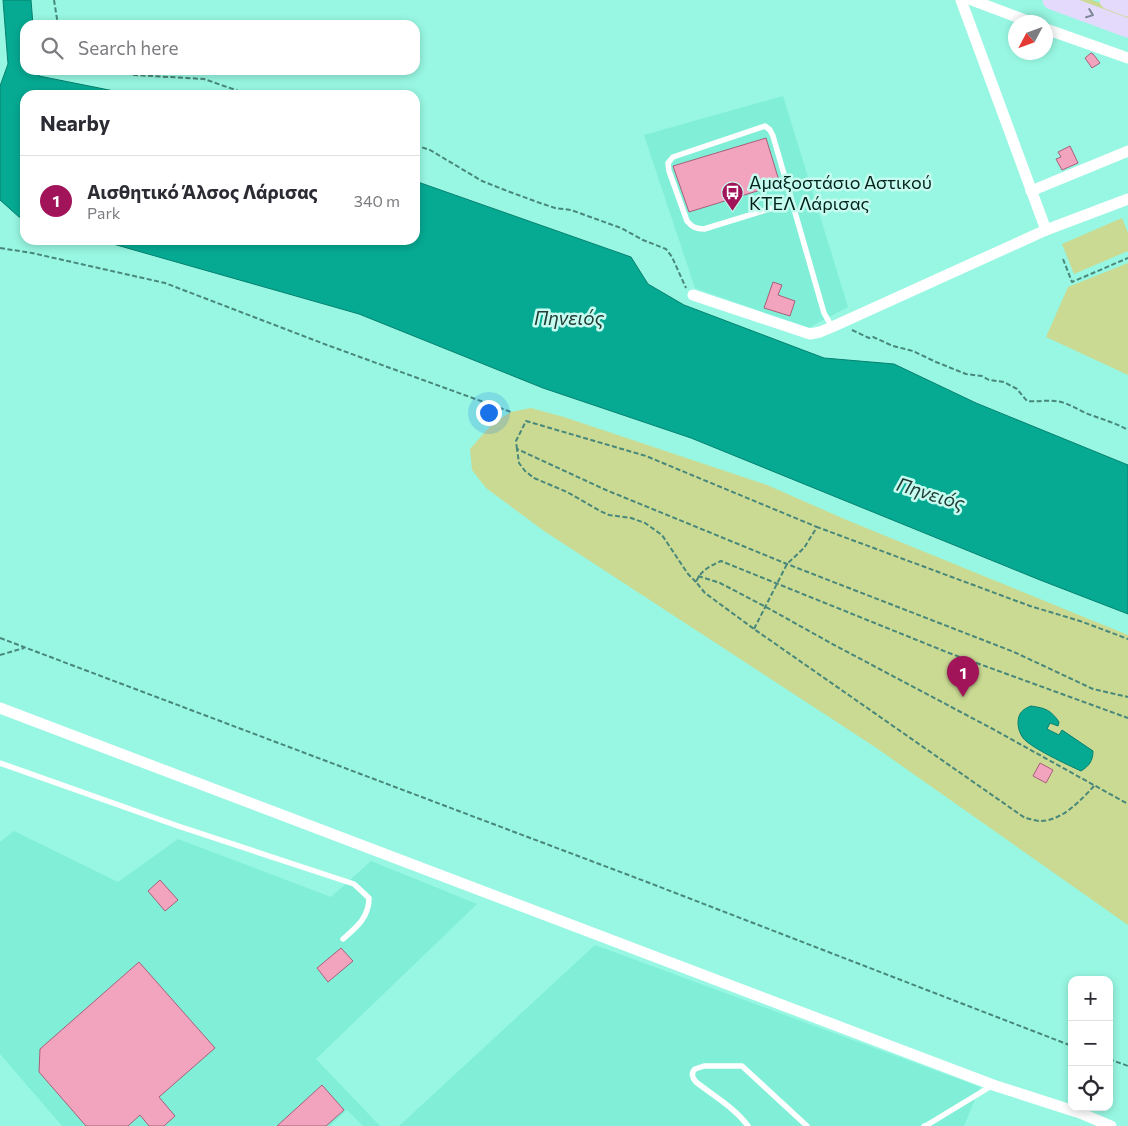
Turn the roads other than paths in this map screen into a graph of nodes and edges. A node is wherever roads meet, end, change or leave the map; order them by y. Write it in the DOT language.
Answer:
graph roads {
  1 [pos="961,0"];
  2 [pos="972,0"];
  3 [pos="1052,0"];
  4 [pos="1109,0"];
  5 [pos="1128,7"];
  6 [pos="1012,15"];
  7 [pos="1128,28"];
  8 [pos="1053,31"];
  9 [pos="1128,58"];
  10 [pos="1128,151"];
  11 [pos="1031,191"];
  12 [pos="1128,199"];
  13 [pos="792,202"];
  14 [pos="1046,230"];
  15 [pos="693,295"];
  16 [pos="832,327"];
  17 [pos="0,708"];
  18 [pos="0,763"];
  19 [pos="343,939"];
  20 [pos="993,1085"];
  21 [pos="748,1126"];
  22 [pos="807,1126"];
  23 [pos="924,1126"];
  24 [pos="1110,1126"];
  1 -- 11 [label="street"];
  2 -- 6 [label="street"];
  3 -- 7 [label="main road, one-way"];
  4 -- 5 [label="main road"];
  8 -- 9 [label="street"];
  10 -- 11 [label="street"];
  11 -- 14 [label="street"];
  12 -- 14 [label="street"];
  13 -- 13 [label="lane"];
  13 -- 16 [label="lane"];
  14 -- 16 [label="street"];
  15 -- 16 [label="street"];
  17 -- 20 [label="street"];
  18 -- 19 [label="lane"];
  20 -- 23 [label="lane"];
  20 -- 24 [label="street"];
  21 -- 22 [label="lane"];
}
